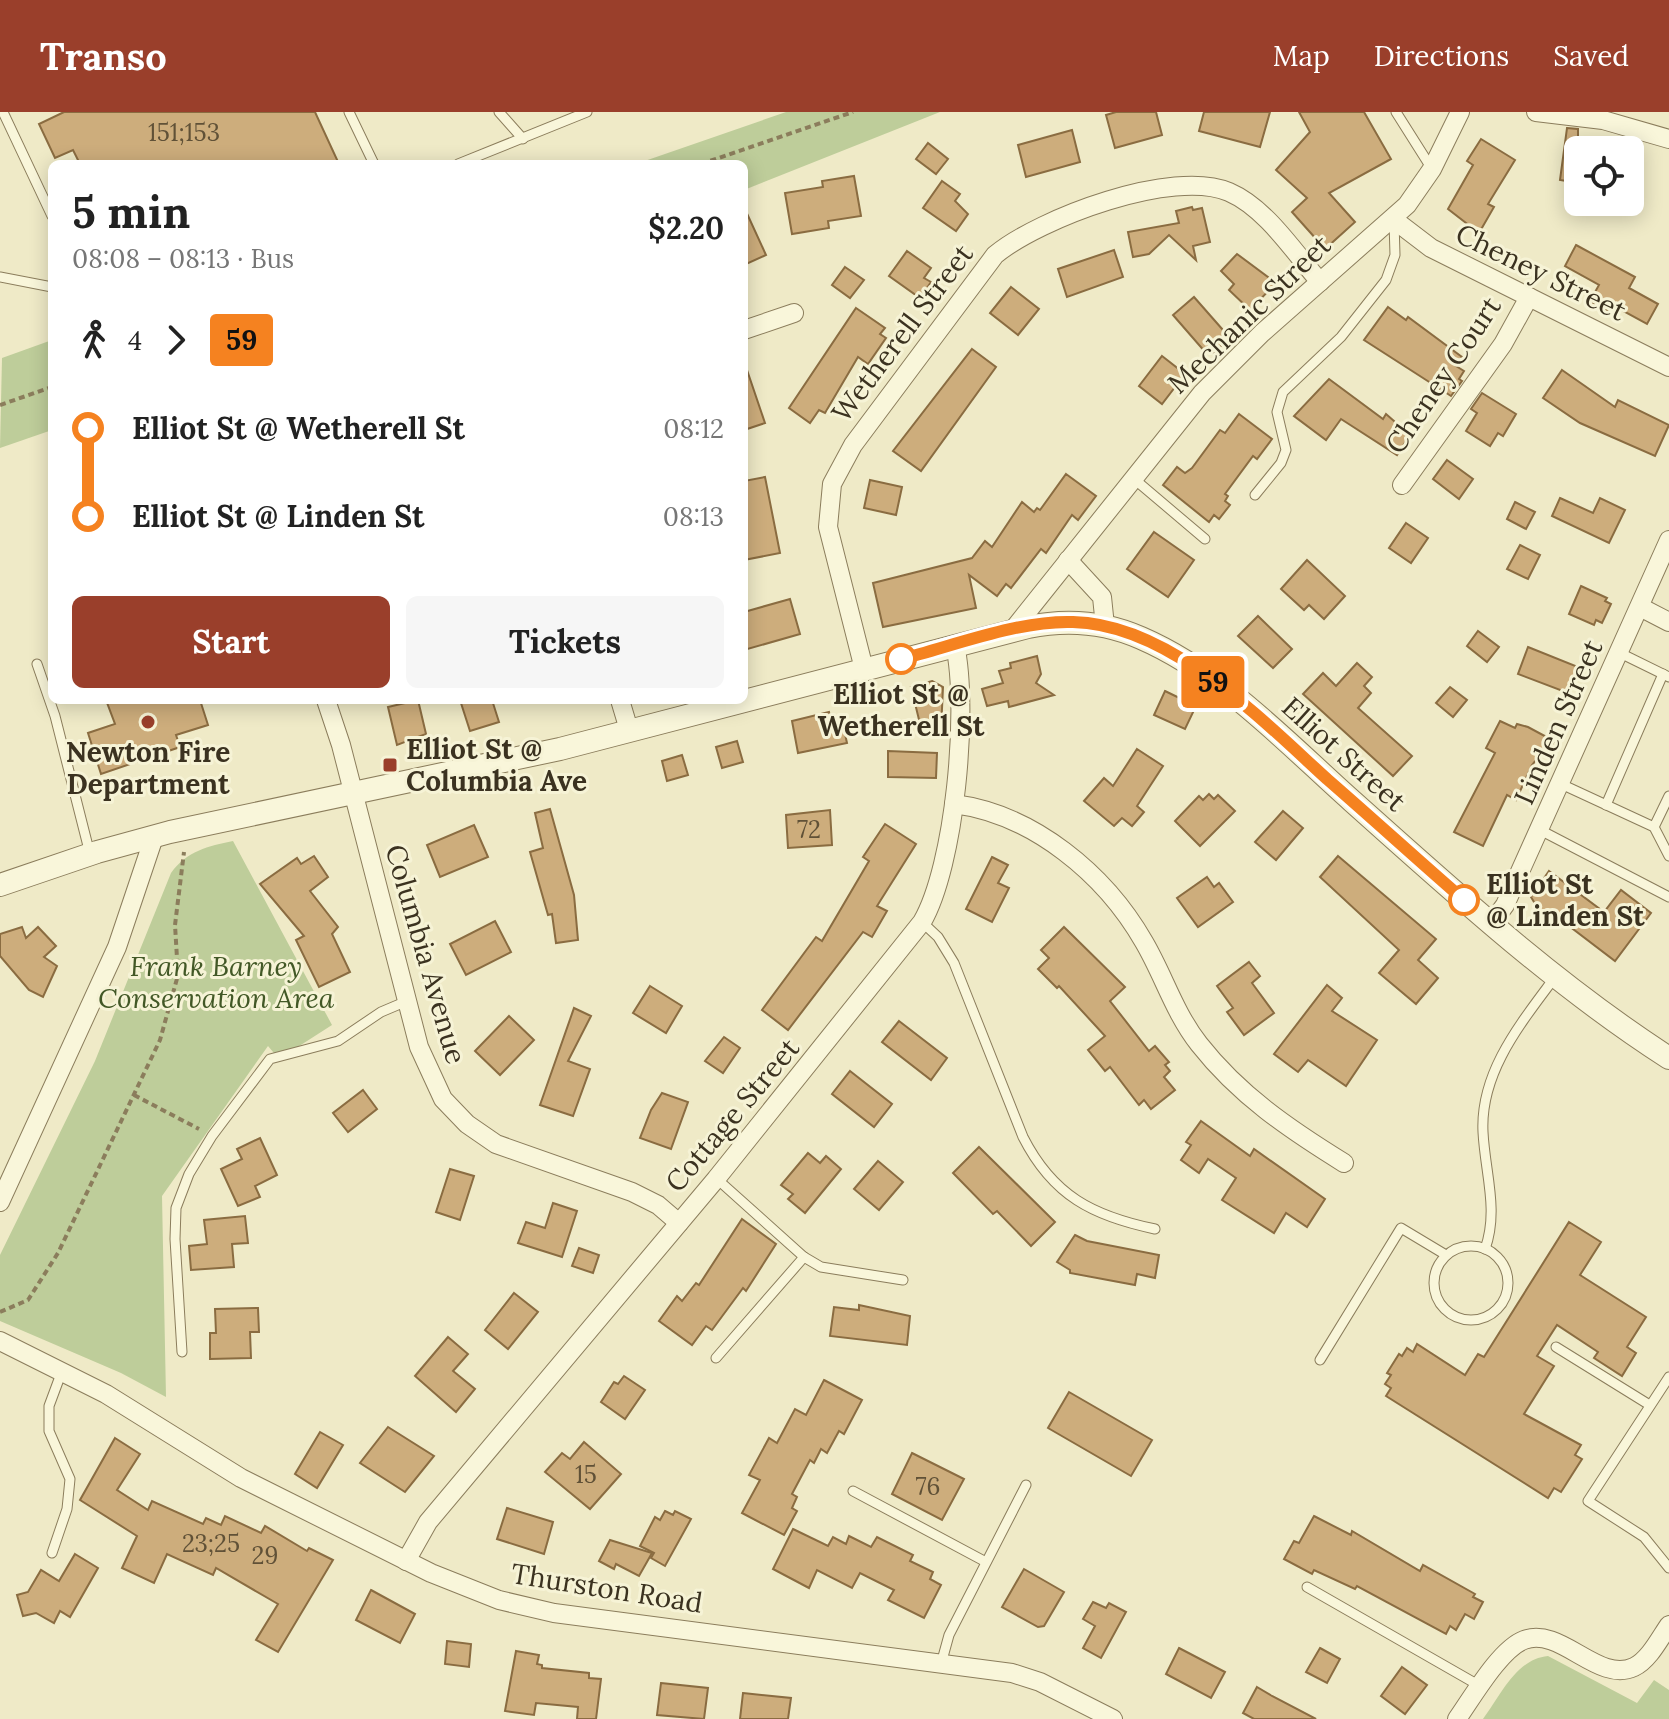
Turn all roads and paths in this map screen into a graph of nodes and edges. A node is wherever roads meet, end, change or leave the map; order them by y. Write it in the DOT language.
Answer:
graph roads {
  1 [pos="3,112"];
  2 [pos="349,112"];
  3 [pos="499,112"];
  4 [pos="587,112"];
  5 [pos="853,112"];
  6 [pos="1396,112"];
  7 [pos="1460,112"];
  8 [pos="1536,112"];
  9 [pos="523,139"];
  10 [pos="1669,139"];
  11 [pos="372,160"];
  12 [pos="468,160"];
  13 [pos="713,160"];
  14 [pos="1432,169"];
  15 [pos="48,208"];
  16 [pos="1393,219"];
  17 [pos="0,277"];
  18 [pos="1320,282"];
  19 [pos="48,286"];
  20 [pos="1529,297"];
  21 [pos="794,313"];
  22 [pos="748,329"];
  23 [pos="1669,367"];
  24 [pos="48,388"];
  25 [pos="0,405"];
  26 [pos="1133,478"];
  27 [pos="1402,485"];
  28 [pos="1255,495"];
  29 [pos="1205,539"];
  30 [pos="1669,540"];
  31 [pos="1068,560"];
  32 [pos="1640,607"];
  33 [pos="1669,622"];
  34 [pos="1105,626"];
  35 [pos="1012,631"];
  36 [pos="955,645"];
  37 [pos="1620,653"];
  38 [pos="37,664"];
  39 [pos="864,669"];
  40 [pos="1666,676"];
  41 [pos="48,696"];
  42 [pos="748,699"];
  43 [pos="51,704"];
  44 [pos="327,704"];
  45 [pos="621,704"];
  46 [pos="729,704"];
  47 [pos="629,730"];
  48 [pos="1561,784"];
  49 [pos="354,795"];
  50 [pos="1669,796"];
  51 [pos="954,804"];
  52 [pos="1606,805"];
  53 [pos="1654,827"];
  54 [pos="186,829"];
  55 [pos="1540,830"];
  56 [pos="154,837"];
  57 [pos="90,854"];
  58 [pos="1669,856"];
  59 [pos="0,885"];
  60 [pos="1669,897"];
  61 [pos="922,922"];
  62 [pos="1491,924"];
  63 [pos="1555,977"];
  64 [pos="407,1001"];
  65 [pos="1669,1058"];
  66 [pos="134,1095"];
  67 [pos="212,1136"];
  68 [pos="1344,1163"];
  69 [pos="716,1179"];
  70 [pos="0,1202"];
  71 [pos="679,1223"];
  72 [pos="1155,1229"];
  73 [pos="1485,1249"];
  74 [pos="1446,1255"];
  75 [pos="804,1257"];
  76 [pos="903,1280"];
  77 [pos="0,1312"];
  78 [pos="0,1341"];
  79 [pos="1556,1347"];
  80 [pos="182,1352"];
  81 [pos="716,1358"];
  82 [pos="1320,1360"];
  83 [pos="62,1371"];
  84 [pos="1669,1377"];
  85 [pos="1648,1404"];
  86 [pos="1026,1485"];
  87 [pos="853,1491"];
  88 [pos="52,1553"];
  89 [pos="406,1561"];
  90 [pos="986,1562"];
  91 [pos="1669,1568"];
  92 [pos="1307,1587"];
  93 [pos="1666,1637"];
  94 [pos="941,1664"];
  95 [pos="1480,1686"];
  96 [pos="1113,1719"];
  97 [pos="1457,1719"];
  1 -- 15 [label="lane"];
  2 -- 11 [label="lane"];
  3 -- 9 [label="lane"];
  4 -- 9 [label="lane"];
  5 -- 13 [label="path"];
  6 -- 14 [label="lane"];
  7 -- 14 [label="street, Mechanic Street"];
  8 -- 10 [label="street"];
  9 -- 12 [label="lane"];
  14 -- 16 [label="street, Mechanic Street"];
  16 -- 18 [label="street, Mechanic Street"];
  16 -- 20 [label="street, Cheney Street"];
  16 -- 28 [label="lane"];
  17 -- 19 [label="lane"];
  18 -- 26 [label="street, Mechanic Street"];
  18 -- 39 [label="street, Wetherell Street"];
  20 -- 23 [label="street, Cheney Street"];
  20 -- 27 [label="street, Cheney Court"];
  21 -- 22 [label="street"];
  24 -- 25 [label="path"];
  26 -- 29 [label="lane"];
  26 -- 31 [label="street, Mechanic Street"];
  30 -- 32 [label="street, Linden Street"];
  31 -- 34 [label="street"];
  31 -- 35 [label="street, Mechanic Street"];
  32 -- 33 [label="street"];
  32 -- 37 [label="street, Linden Street"];
  34 -- 35 [label="street, Elliot Street"];
  34 -- 62 [label="street, Elliot Street"];
  35 -- 36 [label="street, Elliot Street"];
  36 -- 39 [label="street, Elliot Street"];
  36 -- 51 [label="street, Cottage Street"];
  37 -- 40 [label="lane"];
  37 -- 48 [label="street, Linden Street"];
  38 -- 41 [label="lane"];
  39 -- 42 [label="street, Elliot Street"];
  40 -- 52 [label="lane"];
  43 -- 57 [label="lane"];
  44 -- 49 [label="street, Columbia Avenue"];
  45 -- 47 [label="street"];
  46 -- 47 [label="street, Elliot Street"];
  47 -- 49 [label="street, Elliot Street"];
  48 -- 52 [label="lane"];
  48 -- 55 [label="street, Linden Street"];
  49 -- 54 [label="street, Elliot Street"];
  49 -- 64 [label="street, Columbia Avenue"];
  50 -- 53 [label="lane"];
  51 -- 61 [label="street, Cottage Street"];
  51 -- 68 [label="street"];
  52 -- 53 [label="lane"];
  53 -- 58 [label="lane"];
  54 -- 56 [label="street, Elliot Street"];
  54 -- 66 [label="path"];
  55 -- 60 [label="lane"];
  55 -- 62 [label="street, Linden Street"];
  56 -- 57 [label="street, Elliot Street"];
  56 -- 70 [label="street"];
  57 -- 59 [label="street, Elliot Street"];
  61 -- 69 [label="street, Cottage Street"];
  61 -- 72 [label="lane"];
  62 -- 63 [label="street, Elliot Street"];
  63 -- 65 [label="street, Elliot Street"];
  63 -- 73 [label="lane"];
  64 -- 67 [label="lane"];
  64 -- 71 [label="street, Columbia Avenue"];
  66 -- 67 [label="path"];
  66 -- 77 [label="path"];
  67 -- 80 [label="lane"];
  69 -- 71 [label="street, Cottage Street"];
  69 -- 75 [label="lane"];
  71 -- 89 [label="street, Cottage Street"];
  73 -- 74 [label="lane"];
  73 -- 74 [label="lane"];
  74 -- 82 [label="lane"];
  75 -- 76 [label="lane"];
  75 -- 81 [label="lane"];
  78 -- 83 [label="street, Thurston Road"];
  79 -- 85 [label="lane"];
  83 -- 88 [label="lane"];
  83 -- 89 [label="street, Thurston Road"];
  84 -- 85 [label="lane"];
  85 -- 91 [label="lane"];
  86 -- 90 [label="lane"];
  87 -- 90 [label="lane"];
  89 -- 94 [label="street, Thurston Road"];
  90 -- 94 [label="lane"];
  92 -- 95 [label="lane"];
  93 -- 95 [label="street"];
  94 -- 96 [label="street, Thurston Road"];
  95 -- 97 [label="street"];
}
